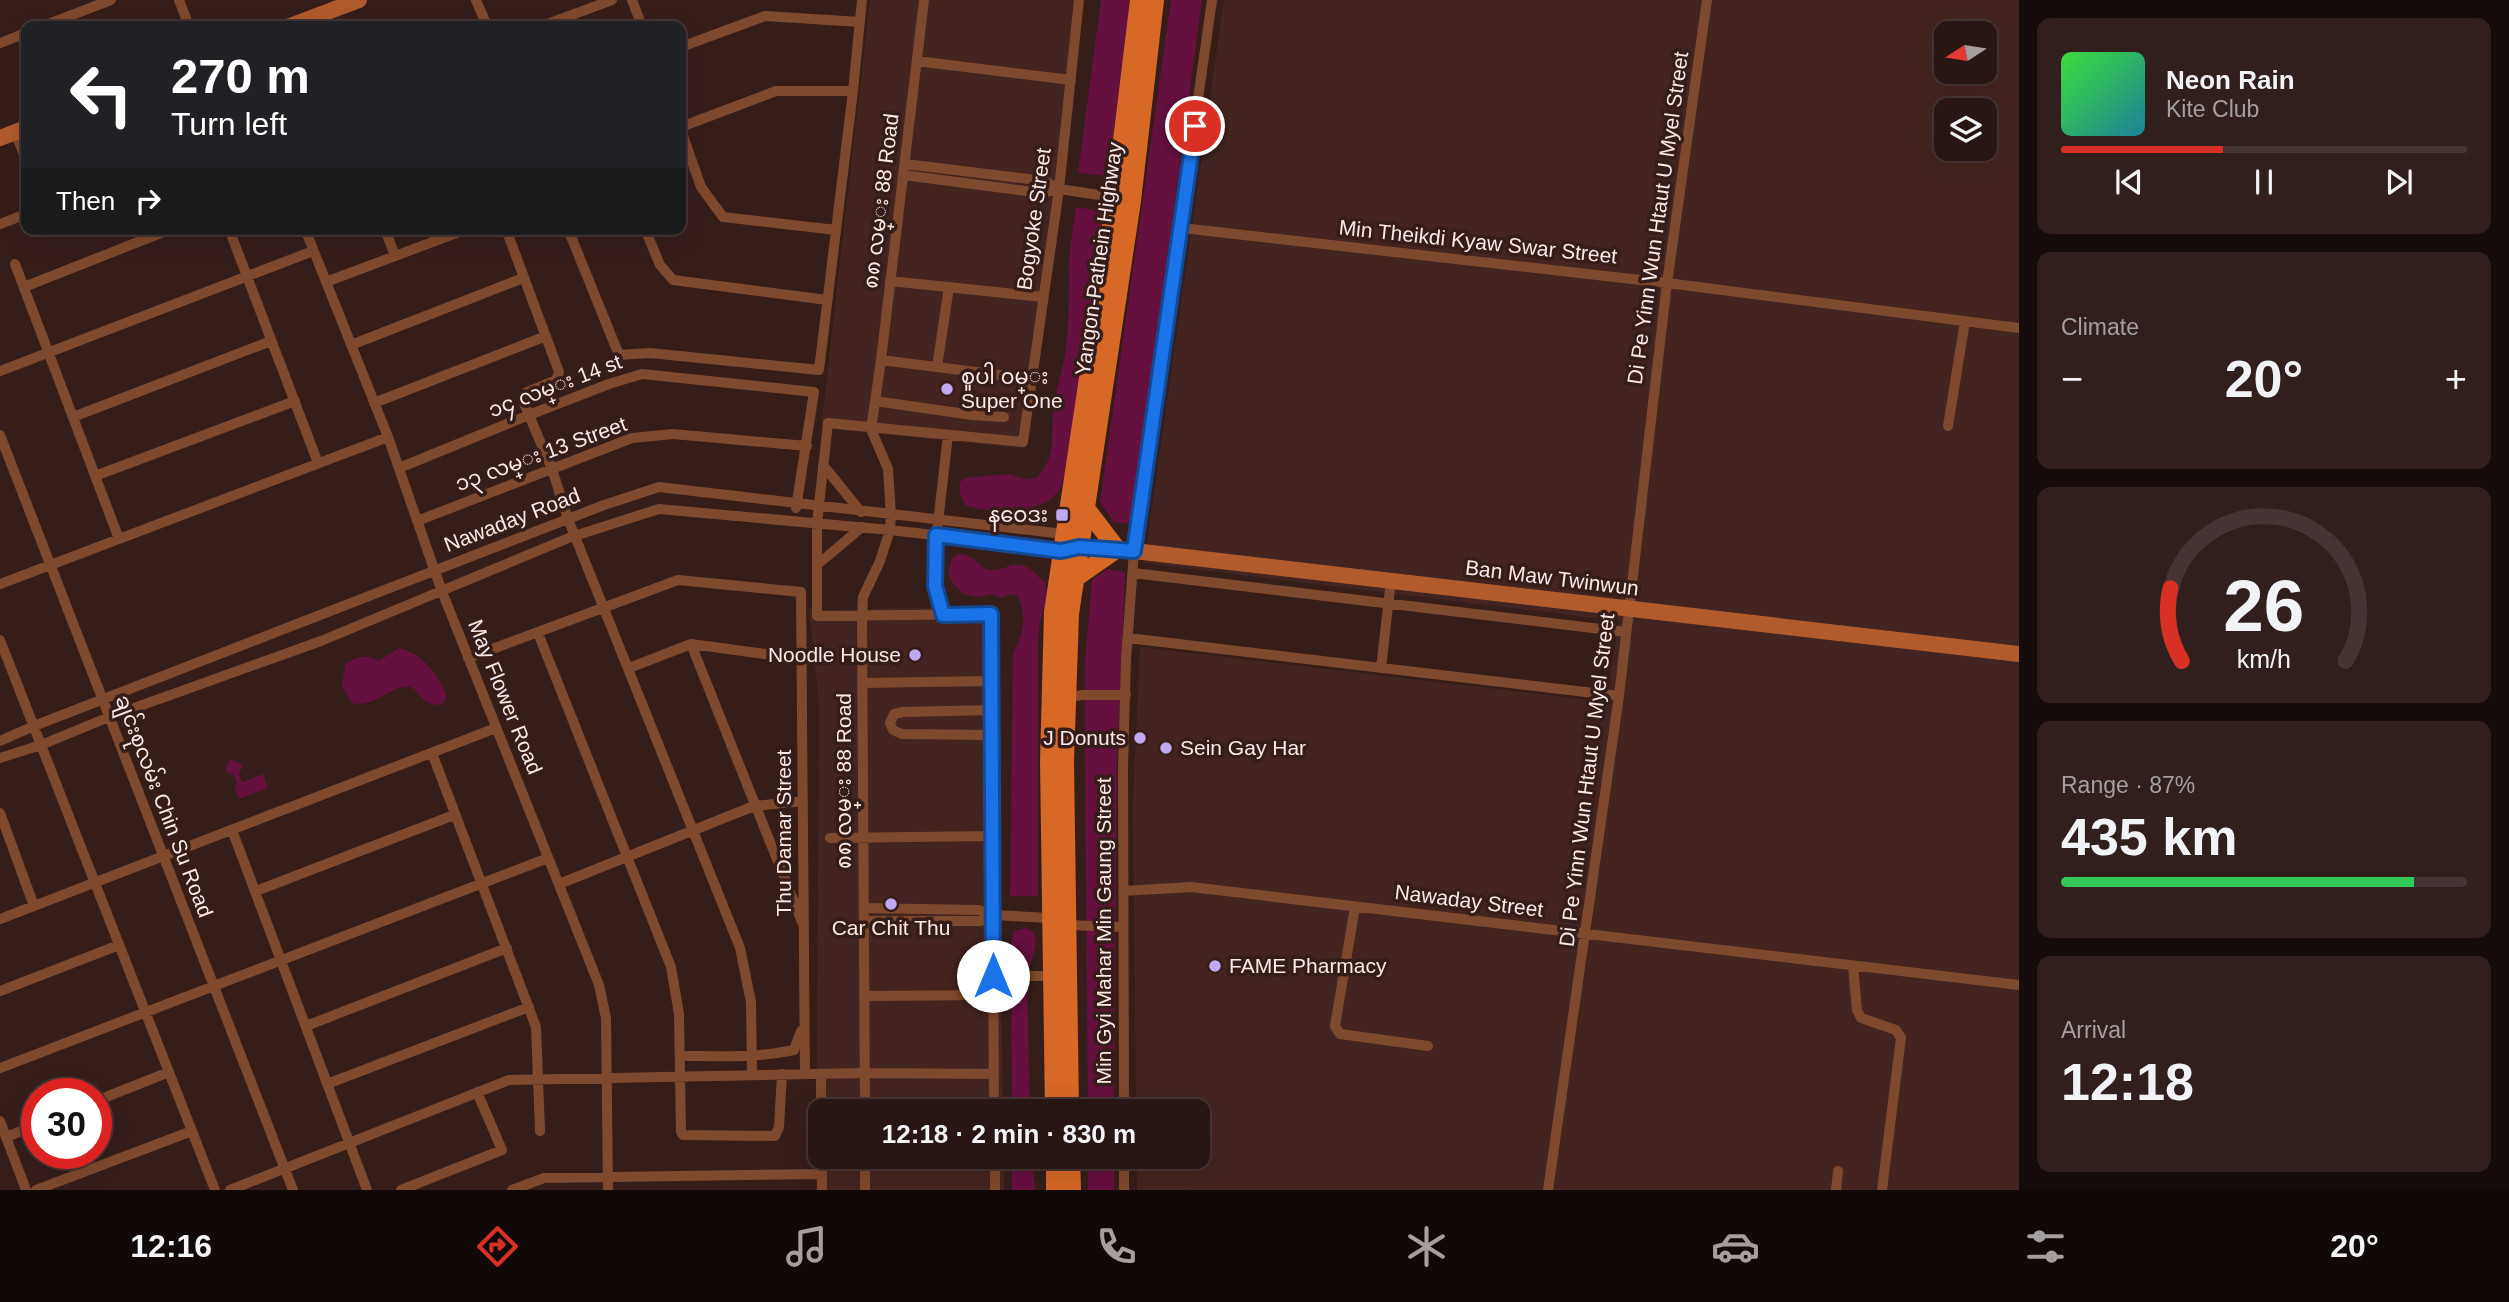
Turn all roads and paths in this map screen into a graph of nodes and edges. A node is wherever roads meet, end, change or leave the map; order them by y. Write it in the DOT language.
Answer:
graph roads {
  1 [pos="111,0"];
  2 [pos="179,0"];
  3 [pos="359,0"];
  4 [pos="476,0"];
  5 [pos="612,0"];
  6 [pos="632,0"];
  7 [pos="862,0"];
  8 [pos="924,0"];
  9 [pos="1079,0"];
  10 [pos="1139,0"];
  11 [pos="1155,0"];
  12 [pos="1212,0"];
  13 [pos="1707,0"];
  14 [pos="327,20"];
  15 [pos="56,21"];
  16 [pos="187,21"];
  17 [pos="485,21"];
  18 [pos="566,21"];
  19 [pos="640,21"];
  20 [pos="860,22"];
  21 [pos="21,35"];
  22 [pos="0,43"];
  23 [pos="686,45"];
  24 [pos="916,61"];
  25 [pos="1070,80"];
  26 [pos="853,91"];
  27 [pos="686,126"];
  28 [pos="14,132"];
  29 [pos="686,143"];
  30 [pos="21,148"];
  31 [pos="904,170"];
  32 [pos="1059,189"];
  33 [pos="1124,199"];
  34 [pos="21,216"];
  35 [pos="0,224"];
  36 [pos="1182,228"];
  37 [pos="836,230"];
  38 [pos="156,235"];
  39 [pos="231,235"];
  40 [pos="307,235"];
  41 [pos="386,235"];
  42 [pos="451,235"];
  43 [pos="508,235"];
  44 [pos="570,235"];
  45 [pos="648,235"];
  46 [pos="313,251"];
  47 [pos="395,256"];
  48 [pos="15,264"];
  49 [pos="247,276"];
  50 [pos="523,278"];
  51 [pos="890,281"];
  52 [pos="326,282"];
  53 [pos="1667,283"];
  54 [pos="24,287"];
  55 [pos="949,287"];
  56 [pos="1043,297"];
  57 [pos="827,300"];
  58 [pos="1965,321"];
  59 [pos="2019,328"];
  60 [pos="546,336"];
  61 [pos="271,341"];
  62 [pos="351,345"];
  63 [pos="48,352"];
  64 [pos="881,360"];
  65 [pos="937,367"];
  66 [pos="0,371"];
  67 [pos="1032,379"];
  68 [pos="295,401"];
  69 [pos="875,401"];
  70 [pos="374,403"];
  71 [pos="529,415"];
  72 [pos="73,417"];
  73 [pos="1004,417"];
  74 [pos="1948,426"];
  75 [pos="871,429"];
  76 [pos="0,435"];
  77 [pos="948,435"];
  78 [pos="388,437"];
  79 [pos="807,446"];
  80 [pos="318,463"];
  81 [pos="823,465"];
  82 [pos="399,468"];
  83 [pos="552,469"];
  84 [pos="95,477"];
  85 [pos="796,504"];
  86 [pos="818,507"];
  87 [pos="1085,507"];
  88 [pos="861,512"];
  89 [pos="891,515"];
  90 [pos="568,519"];
  91 [pos="937,520"];
  92 [pos="417,521"];
  93 [pos="795,522"];
  94 [pos="817,523"];
  95 [pos="862,527"];
  96 [pos="890,530"];
  97 [pos="936,535"];
  98 [pos="575,536"];
  99 [pos="119,539"];
  100 [pos="1068,544"];
  101 [pos="1125,550"];
  102 [pos="51,565"];
  103 [pos="817,565"];
  104 [pos="434,571"];
  105 [pos="1133,573"];
  106 [pos="1074,579"];
  107 [pos="1391,580"];
  108 [pos="0,584"];
  109 [pos="441,589"];
  110 [pos="1388,604"];
  111 [pos="605,608"];
  112 [pos="1629,608"];
  113 [pos="943,615"];
  114 [pos="862,617"];
  115 [pos="1626,632"];
  116 [pos="538,633"];
  117 [pos="1128,638"];
  118 [pos="0,640"];
  119 [pos="691,644"];
  120 [pos="2019,654"];
  121 [pos="468,658"];
  122 [pos="802,659"];
  123 [pos="628,668"];
  124 [pos="1381,668"];
  125 [pos="992,681"];
  126 [pos="862,683"];
  127 [pos="1123,695"];
  128 [pos="1075,696"];
  129 [pos="1619,696"];
  130 [pos="102,699"];
  131 [pos="992,710"];
  132 [pos="109,717"];
  133 [pos="34,726"];
  134 [pos="496,728"];
  135 [pos="992,734"];
  136 [pos="0,741"];
  137 [pos="41,745"];
  138 [pos="432,753"];
  139 [pos="0,758"];
  140 [pos="803,801"];
  141 [pos="754,806"];
  142 [pos="0,813"];
  143 [pos="454,815"];
  144 [pos="232,830"];
  145 [pos="693,831"];
  146 [pos="993,836"];
  147 [pos="830,838"];
  148 [pos="863,838"];
  149 [pos="163,856"];
  150 [pos="628,857"];
  151 [pos="548,858"];
  152 [pos="95,882"];
  153 [pos="481,884"];
  154 [pos="559,884"];
  155 [pos="256,891"];
  156 [pos="1123,891"];
  157 [pos="34,906"];
  158 [pos="1355,907"];
  159 [pos="864,908"];
  160 [pos="925,909"];
  161 [pos="993,915"];
  162 [pos="1050,918"];
  163 [pos="0,919"];
  164 [pos="864,921"];
  165 [pos="925,921"];
  166 [pos="1076,925"];
  167 [pos="1120,927"];
  168 [pos="804,928"];
  169 [pos="1586,935"];
  170 [pos="120,945"];
  171 [pos="507,948"];
  172 [pos="281,961"];
  173 [pos="1853,966"];
  174 [pos="993,976"];
  175 [pos="1052,976"];
  176 [pos="2019,985"];
  177 [pos="214,986"];
  178 [pos="0,991"];
  179 [pos="994,995"];
  180 [pos="864,996"];
  181 [pos="529,1007"];
  182 [pos="146,1012"];
  183 [pos="805,1019"];
  184 [pos="306,1027"];
  185 [pos="1429,1046"];
  186 [pos="681,1056"];
  187 [pos="751,1057"];
  188 [pos="0,1068"];
  189 [pos="169,1072"];
  190 [pos="865,1073"];
  191 [pos="782,1074"];
  192 [pos="805,1074"];
  193 [pos="821,1074"];
  194 [pos="994,1074"];
  195 [pos="752,1075"];
  196 [pos="682,1076"];
  197 [pos="607,1078"];
  198 [pos="538,1081"];
  199 [pos="327,1084"];
  200 [pos="477,1092"];
  201 [pos="112,1095"];
  202 [pos="821,1099"];
  203 [pos="865,1099"];
  204 [pos="994,1099"];
  205 [pos="1054,1099"];
  206 [pos="1070,1099"];
  207 [pos="1124,1099"];
  208 [pos="0,1121"];
  209 [pos="21,1131"];
  210 [pos="192,1131"];
  211 [pos="540,1131"];
  212 [pos="6,1137"];
  213 [pos="349,1143"];
  214 [pos="285,1169"];
  215 [pos="822,1169"];
  216 [pos="865,1169"];
  217 [pos="995,1169"];
  218 [pos="1055,1169"];
  219 [pos="1071,1169"];
  220 [pos="1124,1169"];
  221 [pos="1838,1171"];
  222 [pos="822,1174"];
  223 [pos="608,1184"];
  224 [pos="26,1190"];
  225 [pos="36,1190"];
  226 [pos="215,1190"];
  227 [pos="230,1190"];
  228 [pos="293,1190"];
  229 [pos="367,1190"];
  230 [pos="401,1190"];
  231 [pos="512,1190"];
  232 [pos="822,1190"];
  233 [pos="865,1190"];
  234 [pos="995,1190"];
  235 [pos="1055,1190"];
  236 [pos="1072,1190"];
  237 [pos="1124,1190"];
  238 [pos="1548,1190"];
  239 [pos="1836,1190"];
  240 [pos="1882,1190"];
  1 -- 15 [label="street"];
  2 -- 16 [label="street"];
  3 -- 14 [label="street"];
  4 -- 17 [label="street"];
  5 -- 18 [label="street"];
  6 -- 19 [label="street"];
  7 -- 20 [label="street"];
  8 -- 24 [label="street, ၈၈ လမ္း 88 Road"];
  9 -- 25 [label="street, Bogyoke Street"];
  10 -- 33 [label="main road, Yangon-Pathein Highway"];
  11 -- 33 [label="main road, Yangon-Pathein Highway"];
  12 -- 36 [label="street, Min Gyi Mahar Min Gaung Street"];
  13 -- 53 [label="street, Di Pe Yinn Wun Htaut U Myel Street"];
  20 -- 23 [label="street"];
  20 -- 26 [label="street"];
  21 -- 22 [label="street"];
  24 -- 25 [label="street"];
  24 -- 31 [label="street, ၈၈ လမ္း 88 Road"];
  25 -- 32 [label="street, Bogyoke Street"];
  26 -- 27 [label="street"];
  26 -- 37 [label="street"];
  28 -- 30 [label="street"];
  29 -- 37 [label="street"];
  31 -- 32 [label="street"];
  31 -- 51 [label="street, ၈၈ လမ္း 88 Road"];
  32 -- 33 [label="street"];
  32 -- 56 [label="street, Bogyoke Street"];
  33 -- 87 [label="main road, Yangon-Pathein Highway"];
  33 -- 100 [label="main road, Yangon-Pathein Highway"];
  34 -- 35 [label="street"];
  36 -- 53 [label="street, Min Theikdi Kyaw Swar Street"];
  36 -- 101 [label="street, Min Gyi Mahar Min Gaung Street"];
  37 -- 57 [label="street"];
  38 -- 54 [label="street"];
  39 -- 49 [label="street"];
  40 -- 46 [label="street, May Flower Road"];
  41 -- 47 [label="street"];
  42 -- 47 [label="street"];
  43 -- 50 [label="street"];
  44 -- 57 [label="street"];
  45 -- 57 [label="street"];
  46 -- 49 [label="street"];
  46 -- 52 [label="street, May Flower Road"];
  47 -- 52 [label="street"];
  48 -- 54 [label="street"];
  49 -- 61 [label="street"];
  49 -- 63 [label="street"];
  50 -- 60 [label="street"];
  50 -- 62 [label="street"];
  51 -- 55 [label="street"];
  51 -- 64 [label="street, ၈၈ လမ္း 88 Road"];
  52 -- 62 [label="street, May Flower Road"];
  53 -- 58 [label="street, Min Theikdi Kyaw Swar Street"];
  53 -- 112 [label="street, Di Pe Yinn Wun Htaut U Myel Street"];
  54 -- 63 [label="street"];
  55 -- 56 [label="street"];
  55 -- 65 [label="street"];
  56 -- 67 [label="street, Bogyoke Street"];
  58 -- 59 [label="street, Min Theikdi Kyaw Swar Street"];
  58 -- 74 [label="street"];
  60 -- 70 [label="street"];
  60 -- 71 [label="street"];
  61 -- 68 [label="street"];
  61 -- 72 [label="street"];
  62 -- 70 [label="street, May Flower Road"];
  63 -- 66 [label="street"];
  63 -- 72 [label="street"];
  64 -- 65 [label="street"];
  64 -- 69 [label="street, ၈၈ လမ္း 88 Road"];
  65 -- 67 [label="street"];
  67 -- 77 [label="street, Bogyoke Street"];
  68 -- 80 [label="street"];
  68 -- 84 [label="street"];
  69 -- 73 [label="street"];
  69 -- 75 [label="street, ၈၈ လမ္း 88 Road"];
  70 -- 78 [label="street, May Flower Road"];
  71 -- 79 [label="street, ၁၄ လမ္း 14 st"];
  71 -- 82 [label="street, ၁၄ လမ္း 14 st"];
  71 -- 83 [label="street"];
  72 -- 84 [label="street"];
  75 -- 77 [label="street"];
  75 -- 81 [label="street"];
  75 -- 89 [label="street, ၈၈ လမ္း 88 Road"];
  76 -- 102 [label="street, ချင်းစုလမ်း Chin Su Road"];
  77 -- 91 [label="street"];
  78 -- 80 [label="street"];
  78 -- 82 [label="street, May Flower Road"];
  79 -- 83 [label="street, ၁၃ လမ္း 13 Street"];
  79 -- 85 [label="street"];
  80 -- 99 [label="street"];
  81 -- 86 [label="street"];
  81 -- 88 [label="street"];
  82 -- 92 [label="street, May Flower Road"];
  83 -- 90 [label="street"];
  83 -- 92 [label="street, ၁၃ လမ္း 13 Street"];
  84 -- 99 [label="street"];
  85 -- 86 [label="street, Nawaday Road"];
  85 -- 90 [label="street, Nawaday Road"];
  85 -- 93 [label="street"];
  86 -- 88 [label="street, Nawaday Road"];
  86 -- 94 [label="street"];
  87 -- 100 [label="main road, Yangon-Pathein Highway"];
  87 -- 101 [label="main road"];
  88 -- 89 [label="street, Nawaday Road"];
  89 -- 91 [label="street, Nawaday Road"];
  89 -- 96 [label="street, ၈၈ လမ္း 88 Road"];
  90 -- 98 [label="street"];
  90 -- 104 [label="street, Nawaday Road"];
  91 -- 97 [label="street"];
  91 -- 100 [label="street, Nawaday Road"];
  92 -- 104 [label="street, May Flower Road"];
  93 -- 94 [label="street, Nawaday Road"];
  93 -- 98 [label="street, Nawaday Road"];
  94 -- 95 [label="street, Nawaday Road"];
  94 -- 103 [label="street"];
  95 -- 96 [label="street, Nawaday Road"];
  95 -- 103 [label="street"];
  96 -- 97 [label="street, Nawaday Road"];
  96 -- 114 [label="street, ၈၈ လမ္း 88 Road"];
  97 -- 100 [label="street, Nawaday Road"];
  97 -- 113 [label="street"];
  98 -- 109 [label="street, Nawaday Road"];
  98 -- 111 [label="street"];
  99 -- 102 [label="street"];
  100 -- 101 [label="street, Ban Maw Twinwun"];
  100 -- 106 [label="main road, Yangon-Pathein Highway"];
  100 -- 162 [label="main road, Yangon-Pathein Highway"];
  101 -- 105 [label="street, Min Gyi Mahar Min Gaung Street"];
  101 -- 106 [label="main road"];
  101 -- 107 [label="street, Ban Maw Twinwun"];
  102 -- 108 [label="street"];
  102 -- 130 [label="street, ချင်းစုလမ်း Chin Su Road"];
  103 -- 114 [label="street"];
  104 -- 109 [label="street, May Flower Road"];
  104 -- 130 [label="street, Nawaday Road"];
  105 -- 110 [label="street"];
  105 -- 117 [label="street, Min Gyi Mahar Min Gaung Street"];
  106 -- 128 [label="main road, Yangon-Pathein Highway"];
  107 -- 110 [label="street"];
  107 -- 112 [label="street, Ban Maw Twinwun"];
  109 -- 121 [label="street, May Flower Road"];
  109 -- 132 [label="street, Nawaday Road"];
  110 -- 115 [label="street"];
  110 -- 124 [label="street"];
  111 -- 116 [label="street"];
  111 -- 122 [label="street, Thu Damar Street"];
  111 -- 123 [label="street"];
  112 -- 115 [label="street, Di Pe Yinn Wun Htaut U Myel Street"];
  112 -- 120 [label="street, Ban Maw Twinwun"];
  113 -- 114 [label="street"];
  113 -- 125 [label="street"];
  114 -- 126 [label="street, ၈၈ လမ္း 88 Road"];
  115 -- 129 [label="street, Di Pe Yinn Wun Htaut U Myel Street"];
  116 -- 121 [label="street"];
  116 -- 150 [label="street"];
  117 -- 124 [label="street"];
  117 -- 127 [label="street, Min Gyi Mahar Min Gaung Street"];
  118 -- 133 [label="street"];
  119 -- 122 [label="street"];
  119 -- 123 [label="street"];
  119 -- 141 [label="street"];
  121 -- 134 [label="street, May Flower Road"];
  122 -- 140 [label="street, Thu Damar Street"];
  123 -- 145 [label="street"];
  124 -- 129 [label="street"];
  125 -- 126 [label="street"];
  125 -- 131 [label="street"];
  126 -- 148 [label="street, ၈၈ လမ္း 88 Road"];
  127 -- 128 [label="street"];
  127 -- 156 [label="street, Min Gyi Mahar Min Gaung Street"];
  128 -- 166 [label="main road, Yangon-Pathein Highway"];
  129 -- 169 [label="street, Di Pe Yinn Wun Htaut U Myel Street"];
  130 -- 132 [label="street, ချင်းစုလမ်း Chin Su Road"];
  130 -- 133 [label="street, Nawaday Road"];
  131 -- 135 [label="street"];
  131 -- 135 [label="street"];
  132 -- 137 [label="street, Nawaday Road"];
  132 -- 149 [label="street, ချင်းစုလမ်း Chin Su Road"];
  133 -- 136 [label="street, Nawaday Road"];
  133 -- 137 [label="street"];
  134 -- 138 [label="street"];
  134 -- 151 [label="street, May Flower Road"];
  135 -- 146 [label="street"];
  137 -- 139 [label="street, Nawaday Road"];
  137 -- 152 [label="street"];
  138 -- 143 [label="street"];
  138 -- 144 [label="street"];
  140 -- 141 [label="street"];
  140 -- 168 [label="street, Thu Damar Street"];
  141 -- 145 [label="street"];
  141 -- 168 [label="street"];
  142 -- 157 [label="street"];
  143 -- 153 [label="street"];
  143 -- 155 [label="street"];
  144 -- 149 [label="street"];
  144 -- 155 [label="street"];
  145 -- 150 [label="street"];
  145 -- 187 [label="street"];
  146 -- 148 [label="street"];
  146 -- 161 [label="street"];
  147 -- 148 [label="street"];
  148 -- 159 [label="street, ၈၈ လမ္း 88 Road"];
  149 -- 152 [label="street"];
  149 -- 177 [label="street, ချင်းစုလမ်း Chin Su Road"];
  150 -- 154 [label="street"];
  150 -- 186 [label="street"];
  151 -- 153 [label="street"];
  151 -- 154 [label="street, May Flower Road"];
  152 -- 157 [label="street"];
  152 -- 170 [label="street"];
  153 -- 171 [label="street"];
  153 -- 172 [label="street"];
  154 -- 197 [label="street, May Flower Road"];
  155 -- 172 [label="street"];
  156 -- 158 [label="street, Nawaday Street"];
  156 -- 167 [label="street, Min Gyi Mahar Min Gaung Street"];
  157 -- 163 [label="street"];
  158 -- 169 [label="street, Nawaday Street"];
  158 -- 185 [label="street"];
  159 -- 160 [label="street"];
  159 -- 164 [label="street, ၈၈ လမ္း 88 Road"];
  160 -- 161 [label="street"];
  160 -- 165 [label="street"];
  161 -- 162 [label="street"];
  161 -- 165 [label="street"];
  161 -- 174 [label="street"];
  162 -- 175 [label="main road, Yangon-Pathein Highway"];
  164 -- 165 [label="street"];
  164 -- 180 [label="street, ၈၈ လမ္း 88 Road"];
  166 -- 167 [label="street"];
  166 -- 206 [label="main road, Yangon-Pathein Highway"];
  167 -- 207 [label="street, Min Gyi Mahar Min Gaung Street"];
  168 -- 183 [label="street, Thu Damar Street"];
  169 -- 173 [label="street, Nawaday Street"];
  169 -- 238 [label="street, Di Pe Yinn Wun Htaut U Myel Street"];
  170 -- 178 [label="street"];
  170 -- 182 [label="street"];
  171 -- 181 [label="street"];
  171 -- 184 [label="street"];
  172 -- 177 [label="street"];
  172 -- 184 [label="street"];
  173 -- 176 [label="street, Nawaday Street"];
  173 -- 240 [label="street"];
  174 -- 175 [label="street"];
  174 -- 179 [label="street"];
  175 -- 205 [label="main road, Yangon-Pathein Highway"];
  177 -- 182 [label="street"];
  177 -- 214 [label="street, ချင်းစုလမ်း Chin Su Road"];
  179 -- 180 [label="street"];
  179 -- 194 [label="street"];
  180 -- 190 [label="street, ၈၈ လမ္း 88 Road"];
  181 -- 198 [label="street"];
  181 -- 199 [label="street"];
  182 -- 188 [label="street"];
  182 -- 189 [label="street"];
  183 -- 187 [label="street"];
  183 -- 192 [label="street, Thu Damar Street"];
  184 -- 199 [label="street"];
  186 -- 187 [label="street"];
  186 -- 196 [label="street"];
  187 -- 195 [label="street"];
  189 -- 201 [label="street"];
  189 -- 210 [label="street"];
  190 -- 193 [label="street"];
  190 -- 194 [label="street"];
  190 -- 203 [label="street, ၈၈ လမ္း 88 Road"];
  191 -- 192 [label="street"];
  191 -- 195 [label="street"];
  191 -- 196 [label="street"];
  192 -- 193 [label="street"];
  193 -- 202 [label="street"];
  194 -- 204 [label="street"];
  195 -- 196 [label="street"];
  196 -- 197 [label="street"];
  197 -- 198 [label="street"];
  197 -- 223 [label="street, May Flower Road"];
  198 -- 200 [label="street"];
  198 -- 211 [label="street"];
  199 -- 213 [label="street"];
  200 -- 213 [label="street"];
  200 -- 230 [label="street"];
  208 -- 212 [label="street"];
  209 -- 212 [label="street"];
  210 -- 225 [label="street"];
  210 -- 226 [label="street"];
  212 -- 224 [label="street"];
  213 -- 214 [label="street"];
  213 -- 229 [label="street"];
  214 -- 227 [label="street"];
  214 -- 228 [label="street, ချင်းစုလမ်း Chin Su Road"];
  215 -- 222 [label="street"];
  216 -- 233 [label="street"];
  217 -- 234 [label="street"];
  218 -- 235 [label="main road"];
  219 -- 236 [label="main road"];
  220 -- 237 [label="street"];
  221 -- 239 [label="street"];
  222 -- 223 [label="street"];
  222 -- 232 [label="street"];
  223 -- 231 [label="street"];
}
